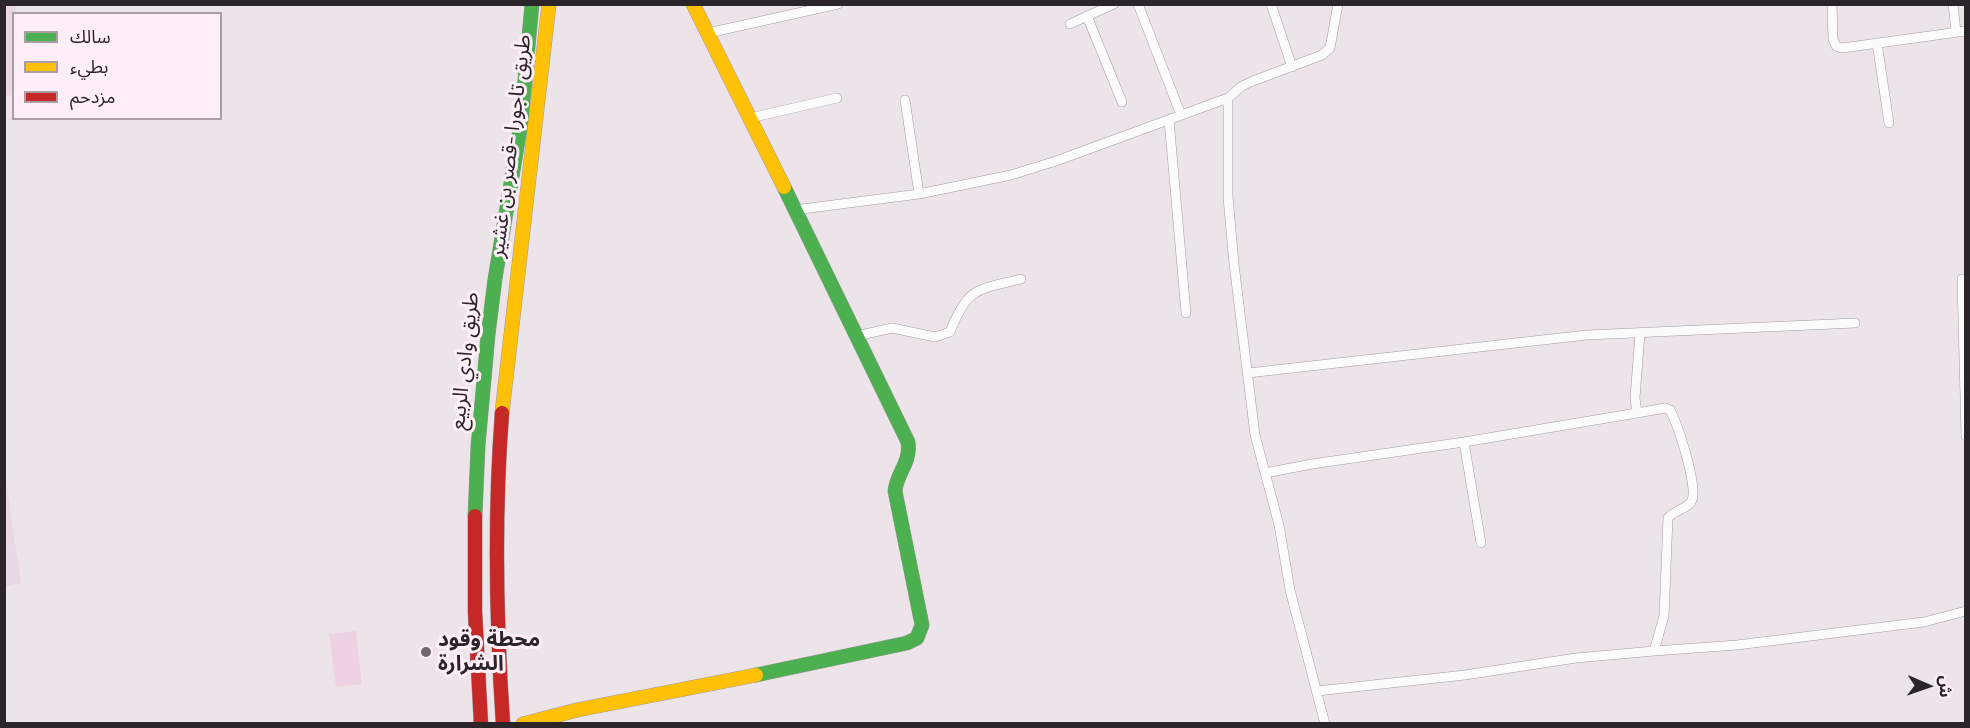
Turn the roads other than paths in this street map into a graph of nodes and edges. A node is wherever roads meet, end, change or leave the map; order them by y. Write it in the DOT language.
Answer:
graph roads {
  1 [pos="532,4"];
  2 [pos="549,4"];
  3 [pos="693,4"];
  4 [pos="838,4"];
  5 [pos="1114,4"];
  6 [pos="1138,4"];
  7 [pos="1271,4"];
  8 [pos="1338,4"];
  9 [pos="1832,4"];
  10 [pos="1953,4"];
  11 [pos="1087,16"];
  12 [pos="1070,24"];
  13 [pos="1961,32"];
  14 [pos="708,33"];
  15 [pos="1877,43"];
  16 [pos="1292,66"];
  17 [pos="837,98"];
  18 [pos="1228,98"];
  19 [pos="905,100"];
  20 [pos="1122,102"];
  21 [pos="1181,115"];
  22 [pos="750,118"];
  23 [pos="1168,120"];
  24 [pos="1889,123"];
  25 [pos="919,194"];
  26 [pos="794,210"];
  27 [pos="1021,279"];
  28 [pos="1965,279"];
  29 [pos="1186,313"];
  30 [pos="1855,323"];
  31 [pos="1640,333"];
  32 [pos="856,336"];
  33 [pos="1248,374"];
  34 [pos="1637,413"];
  35 [pos="1965,436"];
  36 [pos="1464,442"];
  37 [pos="1265,473"];
  38 [pos="1482,543"];
  39 [pos="1965,611"];
  40 [pos="1654,651"];
  41 [pos="1317,691"];
  42 [pos="481,723"];
  43 [pos="503,723"];
  44 [pos="523,723"];
  45 [pos="1325,723"];
  1 -- 42 [label="main road, طريق وادي الربيع"];
  2 -- 43 [label="main road, طريق تاجورا -قصر بن غشير"];
  3 -- 14 [label="main road"];
  4 -- 14 [label="street"];
  5 -- 11 [label="street"];
  6 -- 21 [label="street"];
  7 -- 16 [label="street"];
  8 -- 16 [label="street"];
  9 -- 15 [label="street"];
  10 -- 13 [label="street"];
  11 -- 12 [label="street"];
  11 -- 20 [label="street"];
  13 -- 15 [label="street"];
  14 -- 22 [label="main road"];
  15 -- 24 [label="street"];
  16 -- 18 [label="street"];
  17 -- 22 [label="street"];
  18 -- 21 [label="street"];
  18 -- 33 [label="street"];
  19 -- 25 [label="street"];
  21 -- 23 [label="street"];
  22 -- 26 [label="main road"];
  23 -- 25 [label="street"];
  23 -- 29 [label="street"];
  25 -- 26 [label="street"];
  26 -- 32 [label="main road"];
  27 -- 32 [label="street"];
  28 -- 35 [label="street"];
  30 -- 31 [label="street"];
  31 -- 33 [label="street"];
  31 -- 34 [label="street"];
  32 -- 44 [label="main road"];
  33 -- 37 [label="street"];
  34 -- 36 [label="street"];
  34 -- 40 [label="street"];
  36 -- 37 [label="street"];
  36 -- 38 [label="street"];
  37 -- 41 [label="street"];
  39 -- 40 [label="street"];
  40 -- 41 [label="street"];
  41 -- 45 [label="street"];
}
